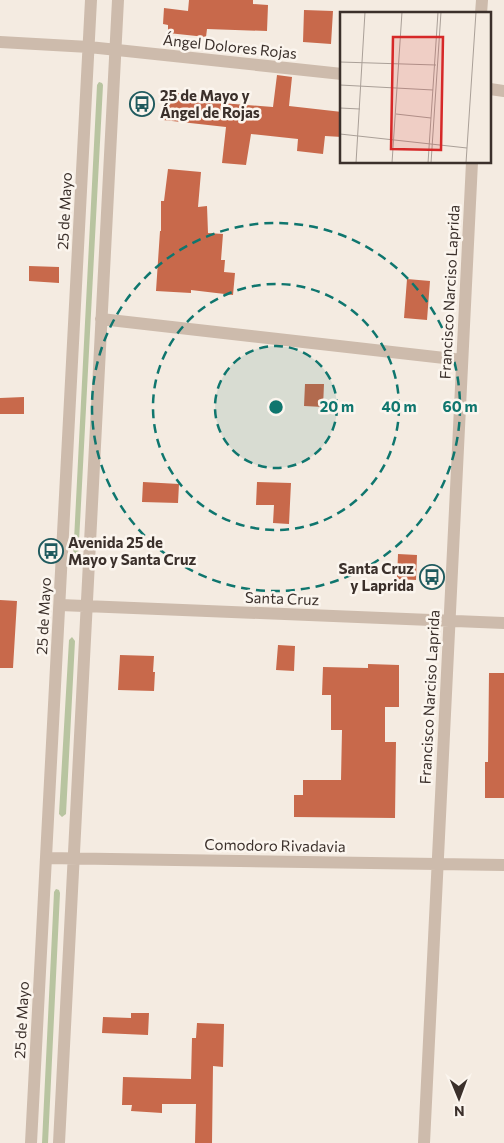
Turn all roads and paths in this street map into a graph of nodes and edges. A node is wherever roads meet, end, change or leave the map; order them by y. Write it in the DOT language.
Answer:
graph roads {
  1 [pos="91,0"];
  2 [pos="118,0"];
  3 [pos="0,42"];
  4 [pos="89,47"];
  5 [pos="115,50"];
  6 [pos="340,74"];
  7 [pos="472,164"];
  8 [pos="101,319"];
  9 [pos="462,360"];
  10 [pos="60,605"];
  11 [pos="86,606"];
  12 [pos="449,620"];
  13 [pos="504,623"];
  14 [pos="46,858"];
  15 [pos="74,858"];
  16 [pos="438,864"];
  17 [pos="504,865"];
  18 [pos="31,1143"];
  19 [pos="59,1143"];
  20 [pos="424,1143"];
  1 -- 4 [label="street, 25 de Mayo"];
  2 -- 5 [label="street"];
  3 -- 4 [label="street, Ángel Dolores Rojas"];
  4 -- 5 [label="street, Ángel Dolores Rojas"];
  4 -- 10 [label="street, 25 de Mayo"];
  5 -- 6 [label="street, Ángel Dolores Rojas"];
  5 -- 8 [label="street"];
  7 -- 9 [label="street, Francisco Narciso Laprida"];
  8 -- 9 [label="street"];
  8 -- 11 [label="street"];
  9 -- 12 [label="street, Francisco Narciso Laprida"];
  10 -- 11 [label="street, Santa Cruz"];
  10 -- 14 [label="street, 25 de Mayo"];
  11 -- 12 [label="street, Santa Cruz"];
  11 -- 15 [label="street"];
  12 -- 13 [label="street, Santa Cruz"];
  12 -- 16 [label="street, Francisco Narciso Laprida"];
  14 -- 15 [label="street, Comodoro Rivadavia"];
  14 -- 18 [label="street, 25 de Mayo"];
  15 -- 16 [label="street, Comodoro Rivadavia"];
  15 -- 19 [label="street"];
  16 -- 17 [label="street, Comodoro Rivadavia"];
  16 -- 20 [label="street, Francisco Narciso Laprida"];
}
